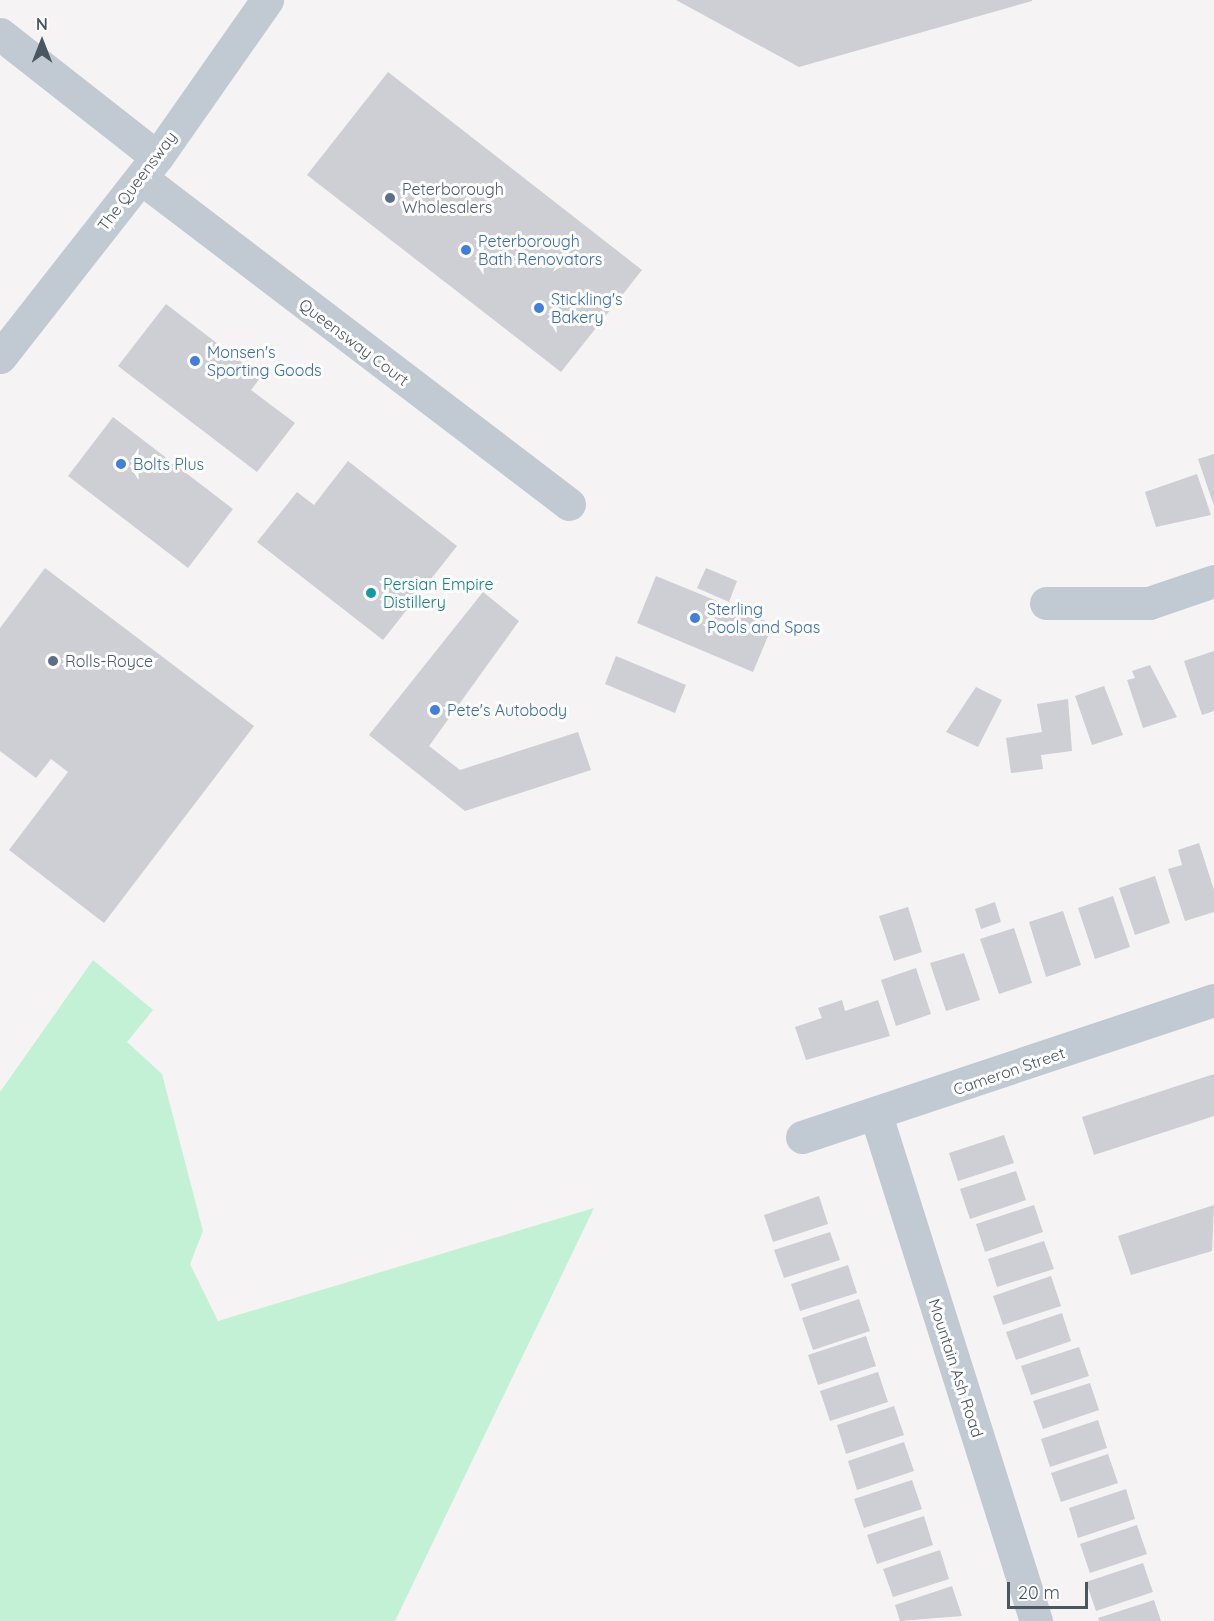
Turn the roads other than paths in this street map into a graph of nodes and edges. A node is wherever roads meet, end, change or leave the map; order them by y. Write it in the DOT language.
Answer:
graph roads {
  1 [pos="267,0"];
  2 [pos="0,34"];
  3 [pos="149,167"];
  4 [pos="0,357"];
  5 [pos="568,504"];
  6 [pos="1214,581"];
  7 [pos="1046,603"];
  8 [pos="1214,1000"];
  9 [pos="876,1115"];
  10 [pos="802,1137"];
  11 [pos="1036,1621"];
  1 -- 3 [label="street, The Queensway"];
  2 -- 3 [label="street, Queensway Court"];
  3 -- 4 [label="street, The Queensway"];
  3 -- 5 [label="street, Queensway Court"];
  6 -- 7 [label="street"];
  8 -- 9 [label="street, Cameron Street"];
  9 -- 10 [label="street, Cameron Street"];
  9 -- 11 [label="street, Mountain Ash Road"];
}
